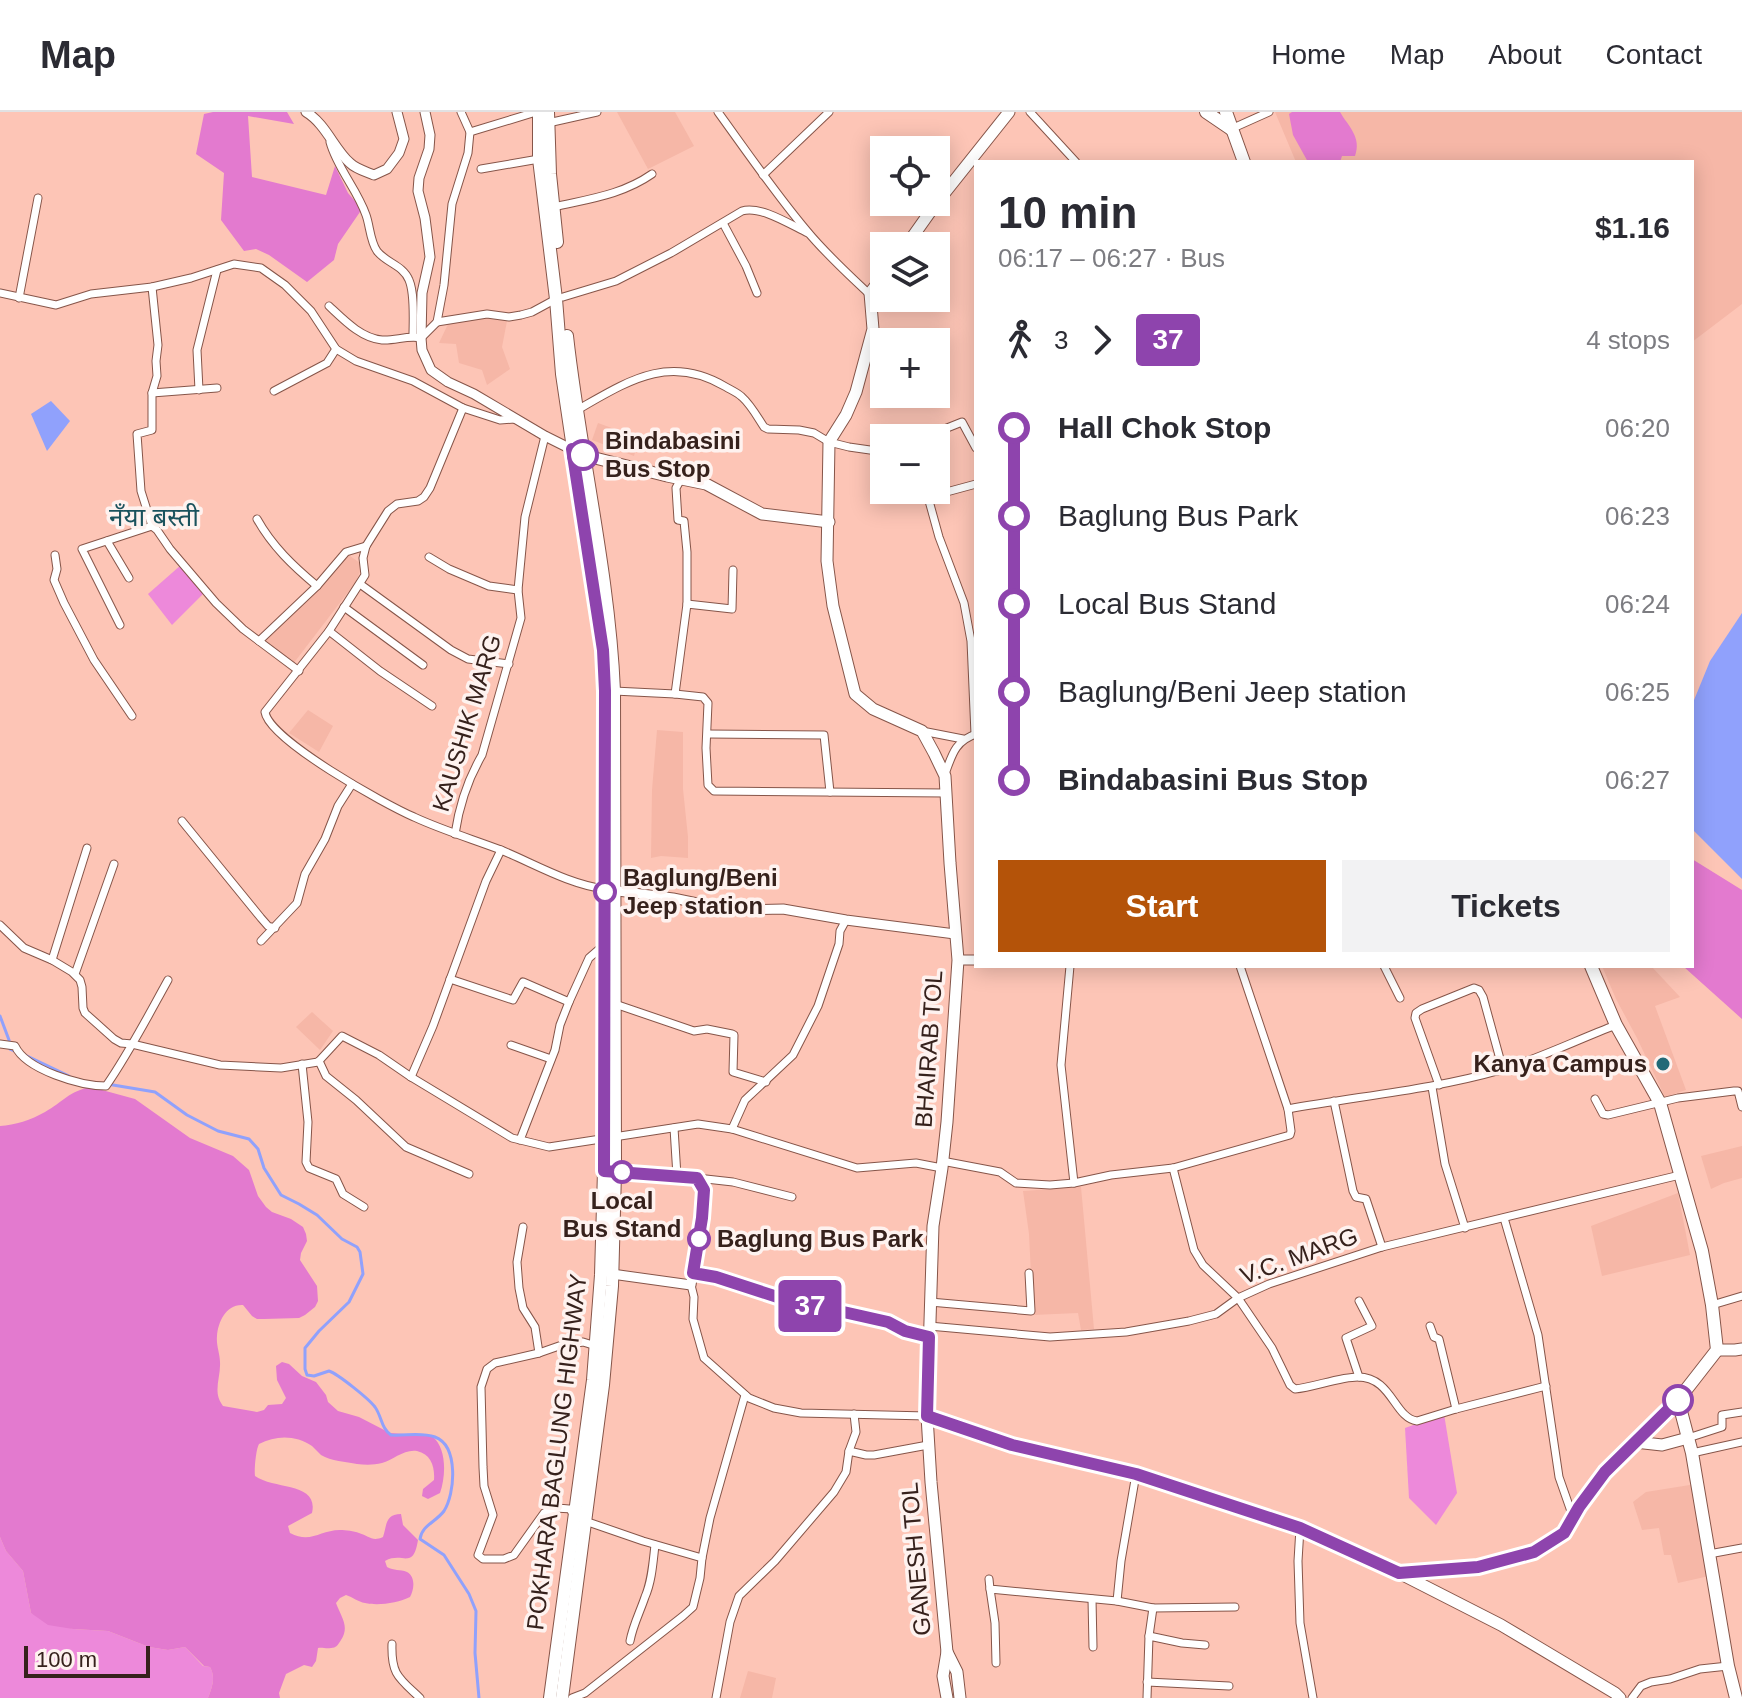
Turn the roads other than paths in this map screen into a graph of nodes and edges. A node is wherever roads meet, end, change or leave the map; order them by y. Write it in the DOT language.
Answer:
graph roads {
  1 [pos="306,112"];
  2 [pos="397,112"];
  3 [pos="425,112"];
  4 [pos="461,112"];
  5 [pos="597,112"];
  6 [pos="718,112"];
  7 [pos="829,112"];
  8 [pos="1009,112"];
  9 [pos="1030,112"];
  10 [pos="1206,112"];
  11 [pos="1226,112"];
  12 [pos="1269,112"];
  13 [pos="543,115"];
  14 [pos="1231,129"];
  15 [pos="470,132"];
  16 [pos="330,136"];
  17 [pos="539,159"];
  18 [pos="1074,160"];
  19 [pos="1243,160"];
  20 [pos="481,169"];
  21 [pos="652,174"];
  22 [pos="763,175"];
  23 [pos="38,198"];
  24 [pos="554,207"];
  25 [pos="723,223"];
  26 [pos="916,232"];
  27 [pos="808,233"];
  28 [pos="217,270"];
  29 [pos="152,287"];
  30 [pos="0,293"];
  31 [pos="757,293"];
  32 [pos="870,293"];
  33 [pos="19,298"];
  34 [pos="560,298"];
  35 [pos="329,306"];
  36 [pos="872,312"];
  37 [pos="437,322"];
  38 [pos="417,337"];
  39 [pos="336,349"];
  40 [pos="217,388"];
  41 [pos="199,390"];
  42 [pos="274,391"];
  43 [pos="152,393"];
  44 [pos="463,408"];
  45 [pos="577,411"];
  46 [pos="515,418"];
  47 [pos="950,427"];
  48 [pos="545,436"];
  49 [pos="829,442"];
  50 [pos="974,444"];
  51 [pos="870,450"];
  52 [pos="578,452"];
  53 [pos="681,479"];
  54 [pos="974,484"];
  55 [pos="950,489"];
  56 [pos="930,504"];
  57 [pos="257,519"];
  58 [pos="829,522"];
  59 [pos="152,526"];
  60 [pos="107,541"];
  61 [pos="366,546"];
  62 [pos="55,555"];
  63 [pos="429,557"];
  64 [pos="733,570"];
  65 [pos="129,578"];
  66 [pos="360,584"];
  67 [pos="317,586"];
  68 [pos="518,590"];
  69 [pos="687,604"];
  70 [pos="344,607"];
  71 [pos="120,625"];
  72 [pos="329,631"];
  73 [pos="259,641"];
  74 [pos="509,664"];
  75 [pos="423,665"];
  76 [pos="299,671"];
  77 [pos="974,690"];
  78 [pos="614,691"];
  79 [pos="675,694"];
  80 [pos="432,706"];
  81 [pos="132,716"];
  82 [pos="922,731"];
  83 [pos="708,734"];
  84 [pos="974,735"];
  85 [pos="963,739"];
  86 [pos="945,776"];
  87 [pos="352,784"];
  88 [pos="830,792"];
  89 [pos="946,793"];
  90 [pos="182,821"];
  91 [pos="455,834"];
  92 [pos="87,848"];
  93 [pos="501,850"];
  94 [pos="114,864"];
  95 [pos="610,890"];
  96 [pos="846,920"];
  97 [pos="0,925"];
  98 [pos="275,928"];
  99 [pos="955,934"];
  100 [pos="261,941"];
  101 [pos="604,945"];
  102 [pos="52,960"];
  103 [pos="958,960"];
  104 [pos="974,960"];
  105 [pos="1070,968"];
  106 [pos="1241,968"];
  107 [pos="1385,968"];
  108 [pos="1592,968"];
  109 [pos="75,974"];
  110 [pos="450,979"];
  111 [pos="168,980"];
  112 [pos="1400,998"];
  113 [pos="569,1002"];
  114 [pos="615,1004"];
  115 [pos="1616,1025"];
  116 [pos="132,1044"];
  117 [pos="7,1045"];
  118 [pos="511,1045"];
  119 [pos="551,1059"];
  120 [pos="319,1061"];
  121 [pos="302,1064"];
  122 [pos="1503,1070"];
  123 [pos="411,1077"];
  124 [pos="766,1082"];
  125 [pos="1436,1086"];
  126 [pos="1595,1099"];
  127 [pos="1334,1101"];
  128 [pos="1660,1103"];
  129 [pos="1742,1107"];
  130 [pos="1288,1109"];
  131 [pos="674,1128"];
  132 [pos="732,1129"];
  133 [pos="610,1137"];
  134 [pos="520,1140"];
  135 [pos="942,1164"];
  136 [pos="1173,1168"];
  137 [pos="609,1171"];
  138 [pos="469,1174"];
  139 [pos="1680,1175"];
  140 [pos="677,1176"];
  141 [pos="697,1178"];
  142 [pos="1074,1183"];
  143 [pos="792,1197"];
  144 [pos="364,1207"];
  145 [pos="1504,1218"];
  146 [pos="523,1227"];
  147 [pos="1465,1228"];
  148 [pos="1382,1247"];
  149 [pos="693,1273"];
  150 [pos="1029,1273"];
  151 [pos="612,1274"];
  152 [pos="691,1285"];
  153 [pos="1742,1296"];
  154 [pos="1238,1298"];
  155 [pos="1359,1301"];
  156 [pos="930,1302"];
  157 [pos="1712,1305"];
  158 [pos="1430,1326"];
  159 [pos="929,1331"];
  160 [pos="596,1346"];
  161 [pos="1742,1349"];
  162 [pos="1717,1350"];
  163 [pos="539,1353"];
  164 [pos="1359,1377"];
  165 [pos="1546,1386"];
  166 [pos="745,1395"];
  167 [pos="1678,1400"];
  168 [pos="1456,1409"];
  169 [pos="1742,1412"];
  170 [pos="854,1414"];
  171 [pos="927,1416"];
  172 [pos="1688,1438"];
  173 [pos="1635,1442"];
  174 [pos="1742,1442"];
  175 [pos="928,1445"];
  176 [pos="849,1451"];
  177 [pos="1692,1453"];
  178 [pos="1136,1474"];
  179 [pos="1573,1517"];
  180 [pos="580,1519"];
  181 [pos="1300,1528"];
  182 [pos="655,1545"];
  183 [pos="1742,1548"];
  184 [pos="1709,1554"];
  185 [pos="702,1558"];
  186 [pos="1399,1573"];
  187 [pos="989,1579"];
  188 [pos="990,1589"];
  189 [pos="1092,1599"];
  190 [pos="1117,1601"];
  191 [pos="1235,1607"];
  192 [pos="1153,1608"];
  193 [pos="1149,1636"];
  194 [pos="630,1641"];
  195 [pos="392,1644"];
  196 [pos="1205,1645"];
  197 [pos="1093,1647"];
  198 [pos="947,1652"];
  199 [pos="996,1663"];
  200 [pos="1728,1666"];
  201 [pos="1147,1682"];
  202 [pos="1229,1686"];
  203 [pos="420,1698"];
  204 [pos="550,1698"];
  205 [pos="562,1698"];
  206 [pos="572,1698"];
  207 [pos="716,1698"];
  208 [pos="947,1698"];
  209 [pos="960,1698"];
  210 [pos="1147,1698"];
  211 [pos="1313,1698"];
  212 [pos="1620,1698"];
  213 [pos="1632,1698"];
  214 [pos="1736,1698"];
  1 -- 16 [label="street"];
  2 -- 16 [label="street"];
  3 -- 38 [label="street"];
  4 -- 15 [label="street"];
  5 -- 13 [label="street"];
  6 -- 22 [label="street"];
  7 -- 22 [label="street"];
  8 -- 26 [label="main road"];
  9 -- 18 [label="street"];
  10 -- 14 [label="main road"];
  11 -- 14 [label="main road"];
  12 -- 14 [label="street"];
  13 -- 15 [label="street"];
  13 -- 17 [label="main road, POKHARA BAGLUNG HIGHWAY"];
  13 -- 24 [label="main road, POKHARA BAGLUNG HIGHWAY"];
  14 -- 19 [label="main road"];
  15 -- 37 [label="street"];
  16 -- 38 [label="street"];
  17 -- 20 [label="street"];
  17 -- 34 [label="main road, POKHARA BAGLUNG HIGHWAY"];
  21 -- 24 [label="street"];
  22 -- 27 [label="street"];
  23 -- 33 [label="street"];
  24 -- 34 [label="main road, POKHARA BAGLUNG HIGHWAY"];
  25 -- 27 [label="street"];
  25 -- 31 [label="street"];
  25 -- 34 [label="street"];
  27 -- 32 [label="street"];
  28 -- 29 [label="street"];
  28 -- 39 [label="street"];
  28 -- 41 [label="street"];
  29 -- 33 [label="street"];
  29 -- 43 [label="street"];
  30 -- 33 [label="street"];
  34 -- 37 [label="street"];
  34 -- 45 [label="main road, POKHARA BAGLUNG HIGHWAY"];
  34 -- 52 [label="main road, POKHARA BAGLUNG HIGHWAY"];
  35 -- 38 [label="street"];
  36 -- 49 [label="main road"];
  37 -- 38 [label="street"];
  38 -- 46 [label="street"];
  39 -- 42 [label="street"];
  39 -- 44 [label="street"];
  40 -- 41 [label="street"];
  41 -- 43 [label="street"];
  43 -- 59 [label="street"];
  44 -- 46 [label="street"];
  44 -- 61 [label="street"];
  45 -- 49 [label="street"];
  45 -- 52 [label="main road, POKHARA BAGLUNG HIGHWAY"];
  46 -- 48 [label="street"];
  47 -- 50 [label="street"];
  48 -- 52 [label="street"];
  48 -- 68 [label="street, KAUSHIK MARG"];
  49 -- 51 [label="street"];
  49 -- 58 [label="main road"];
  52 -- 53 [label="main road"];
  52 -- 78 [label="main road, POKHARA BAGLUNG HIGHWAY"];
  52 -- 95 [label="main road, POKHARA BAGLUNG HIGHWAY"];
  53 -- 58 [label="main road"];
  53 -- 69 [label="street"];
  54 -- 55 [label="street"];
  56 -- 77 [label="street"];
  57 -- 67 [label="street"];
  58 -- 82 [label="main road"];
  59 -- 60 [label="street"];
  59 -- 73 [label="street"];
  60 -- 65 [label="street"];
  60 -- 71 [label="street"];
  61 -- 66 [label="street"];
  61 -- 67 [label="street"];
  62 -- 81 [label="street"];
  63 -- 68 [label="street"];
  64 -- 69 [label="street"];
  66 -- 70 [label="street"];
  66 -- 74 [label="street"];
  67 -- 73 [label="street"];
  68 -- 74 [label="street, KAUSHIK MARG"];
  69 -- 79 [label="street"];
  70 -- 72 [label="street"];
  70 -- 75 [label="street"];
  72 -- 76 [label="street"];
  72 -- 80 [label="street"];
  73 -- 76 [label="street"];
  74 -- 91 [label="street, KAUSHIK MARG"];
  76 -- 87 [label="street"];
  78 -- 79 [label="street"];
  78 -- 95 [label="main road, POKHARA BAGLUNG HIGHWAY"];
  79 -- 83 [label="street"];
  82 -- 85 [label="street"];
  82 -- 86 [label="main road"];
  83 -- 88 [label="street"];
  83 -- 88 [label="street"];
  84 -- 85 [label="street"];
  85 -- 86 [label="street"];
  86 -- 89 [label="main road, BHAIRAB TOL"];
  87 -- 91 [label="street"];
  87 -- 98 [label="street"];
  88 -- 89 [label="street"];
  89 -- 99 [label="main road, BHAIRAB TOL"];
  90 -- 98 [label="street"];
  91 -- 93 [label="street"];
  92 -- 102 [label="street"];
  93 -- 95 [label="street"];
  93 -- 110 [label="street"];
  94 -- 109 [label="street"];
  95 -- 96 [label="street"];
  95 -- 101 [label="main road, POKHARA BAGLUNG HIGHWAY"];
  95 -- 114 [label="main road, POKHARA BAGLUNG HIGHWAY"];
  96 -- 99 [label="street"];
  96 -- 124 [label="street"];
  97 -- 102 [label="street"];
  98 -- 100 [label="street"];
  99 -- 103 [label="main road, BHAIRAB TOL"];
  101 -- 113 [label="street"];
  101 -- 133 [label="main road, POKHARA BAGLUNG HIGHWAY"];
  102 -- 109 [label="street"];
  103 -- 104 [label="street"];
  103 -- 135 [label="main road, BHAIRAB TOL"];
  105 -- 142 [label="street"];
  106 -- 130 [label="street"];
  107 -- 112 [label="street"];
  108 -- 115 [label="main road"];
  109 -- 116 [label="street"];
  110 -- 113 [label="street"];
  110 -- 123 [label="street"];
  111 -- 116 [label="street"];
  113 -- 119 [label="street"];
  114 -- 124 [label="street"];
  114 -- 133 [label="main road, POKHARA BAGLUNG HIGHWAY"];
  115 -- 122 [label="street"];
  115 -- 128 [label="main road"];
  116 -- 117 [label="street"];
  116 -- 121 [label="street"];
  118 -- 119 [label="street"];
  119 -- 134 [label="street"];
  120 -- 121 [label="street"];
  120 -- 123 [label="street"];
  120 -- 138 [label="street"];
  121 -- 144 [label="street"];
  122 -- 125 [label="street"];
  122 -- 125 [label="street"];
  123 -- 134 [label="street"];
  124 -- 132 [label="street"];
  125 -- 127 [label="street"];
  125 -- 147 [label="street"];
  126 -- 128 [label="street"];
  127 -- 130 [label="street"];
  127 -- 148 [label="street"];
  128 -- 129 [label="street"];
  128 -- 139 [label="main road"];
  130 -- 136 [label="street"];
  131 -- 132 [label="street"];
  131 -- 133 [label="street"];
  131 -- 140 [label="street"];
  132 -- 135 [label="street"];
  133 -- 134 [label="street"];
  133 -- 137 [label="main road, POKHARA BAGLUNG HIGHWAY"];
  135 -- 142 [label="street"];
  135 -- 156 [label="main road, BHAIRAB TOL"];
  136 -- 142 [label="street"];
  136 -- 154 [label="street"];
  137 -- 140 [label="street"];
  137 -- 151 [label="main road, POKHARA BAGLUNG HIGHWAY"];
  137 -- 160 [label="main road, POKHARA BAGLUNG HIGHWAY"];
  139 -- 145 [label="street, V.C. MARG"];
  139 -- 157 [label="main road"];
  140 -- 141 [label="street"];
  141 -- 143 [label="street"];
  141 -- 149 [label="street"];
  145 -- 147 [label="street, V.C. MARG"];
  145 -- 165 [label="street"];
  146 -- 163 [label="street"];
  147 -- 148 [label="street, V.C. MARG"];
  148 -- 154 [label="street, V.C. MARG"];
  149 -- 152 [label="street"];
  149 -- 159 [label="street"];
  150 -- 156 [label="street"];
  151 -- 152 [label="street"];
  151 -- 180 [label="main road, POKHARA BAGLUNG HIGHWAY"];
  152 -- 166 [label="street"];
  153 -- 157 [label="street"];
  154 -- 159 [label="street, V.C. MARG"];
  154 -- 164 [label="street"];
  155 -- 164 [label="street"];
  156 -- 159 [label="main road, GANESH TOL"];
  157 -- 162 [label="main road"];
  158 -- 168 [label="street"];
  159 -- 171 [label="main road, GANESH TOL"];
  160 -- 163 [label="street"];
  160 -- 180 [label="main road, POKHARA BAGLUNG HIGHWAY"];
  161 -- 162 [label="main road"];
  162 -- 167 [label="main road"];
  163 -- 180 [label="street"];
  164 -- 168 [label="street"];
  165 -- 168 [label="street"];
  165 -- 179 [label="street"];
  166 -- 170 [label="street"];
  166 -- 185 [label="street"];
  167 -- 172 [label="main road"];
  167 -- 173 [label="main road"];
  169 -- 172 [label="street"];
  170 -- 171 [label="street"];
  170 -- 176 [label="street"];
  171 -- 175 [label="main road, GANESH TOL"];
  171 -- 178 [label="main road"];
  172 -- 173 [label="main road"];
  172 -- 177 [label="main road"];
  173 -- 179 [label="main road"];
  174 -- 177 [label="street"];
  175 -- 176 [label="street"];
  175 -- 198 [label="main road, GANESH TOL"];
  176 -- 207 [label="street"];
  177 -- 184 [label="main road"];
  178 -- 181 [label="main road"];
  178 -- 190 [label="street"];
  179 -- 186 [label="main road"];
  180 -- 182 [label="street"];
  180 -- 204 [label="main road, POKHARA BAGLUNG HIGHWAY"];
  180 -- 205 [label="main road, POKHARA BAGLUNG HIGHWAY"];
  181 -- 186 [label="main road"];
  181 -- 211 [label="street"];
  182 -- 185 [label="street"];
  182 -- 194 [label="street"];
  183 -- 184 [label="street"];
  184 -- 200 [label="main road"];
  185 -- 206 [label="street"];
  186 -- 212 [label="main road"];
  187 -- 188 [label="street"];
  188 -- 189 [label="street"];
  188 -- 199 [label="street"];
  189 -- 190 [label="street"];
  189 -- 197 [label="street"];
  190 -- 192 [label="street"];
  191 -- 192 [label="street"];
  192 -- 193 [label="street"];
  193 -- 196 [label="street"];
  193 -- 201 [label="street"];
  195 -- 203 [label="street"];
  198 -- 208 [label="main road, GANESH TOL"];
  198 -- 209 [label="main road"];
  200 -- 213 [label="street"];
  200 -- 214 [label="main road"];
  201 -- 202 [label="street"];
  201 -- 210 [label="street"];
}
